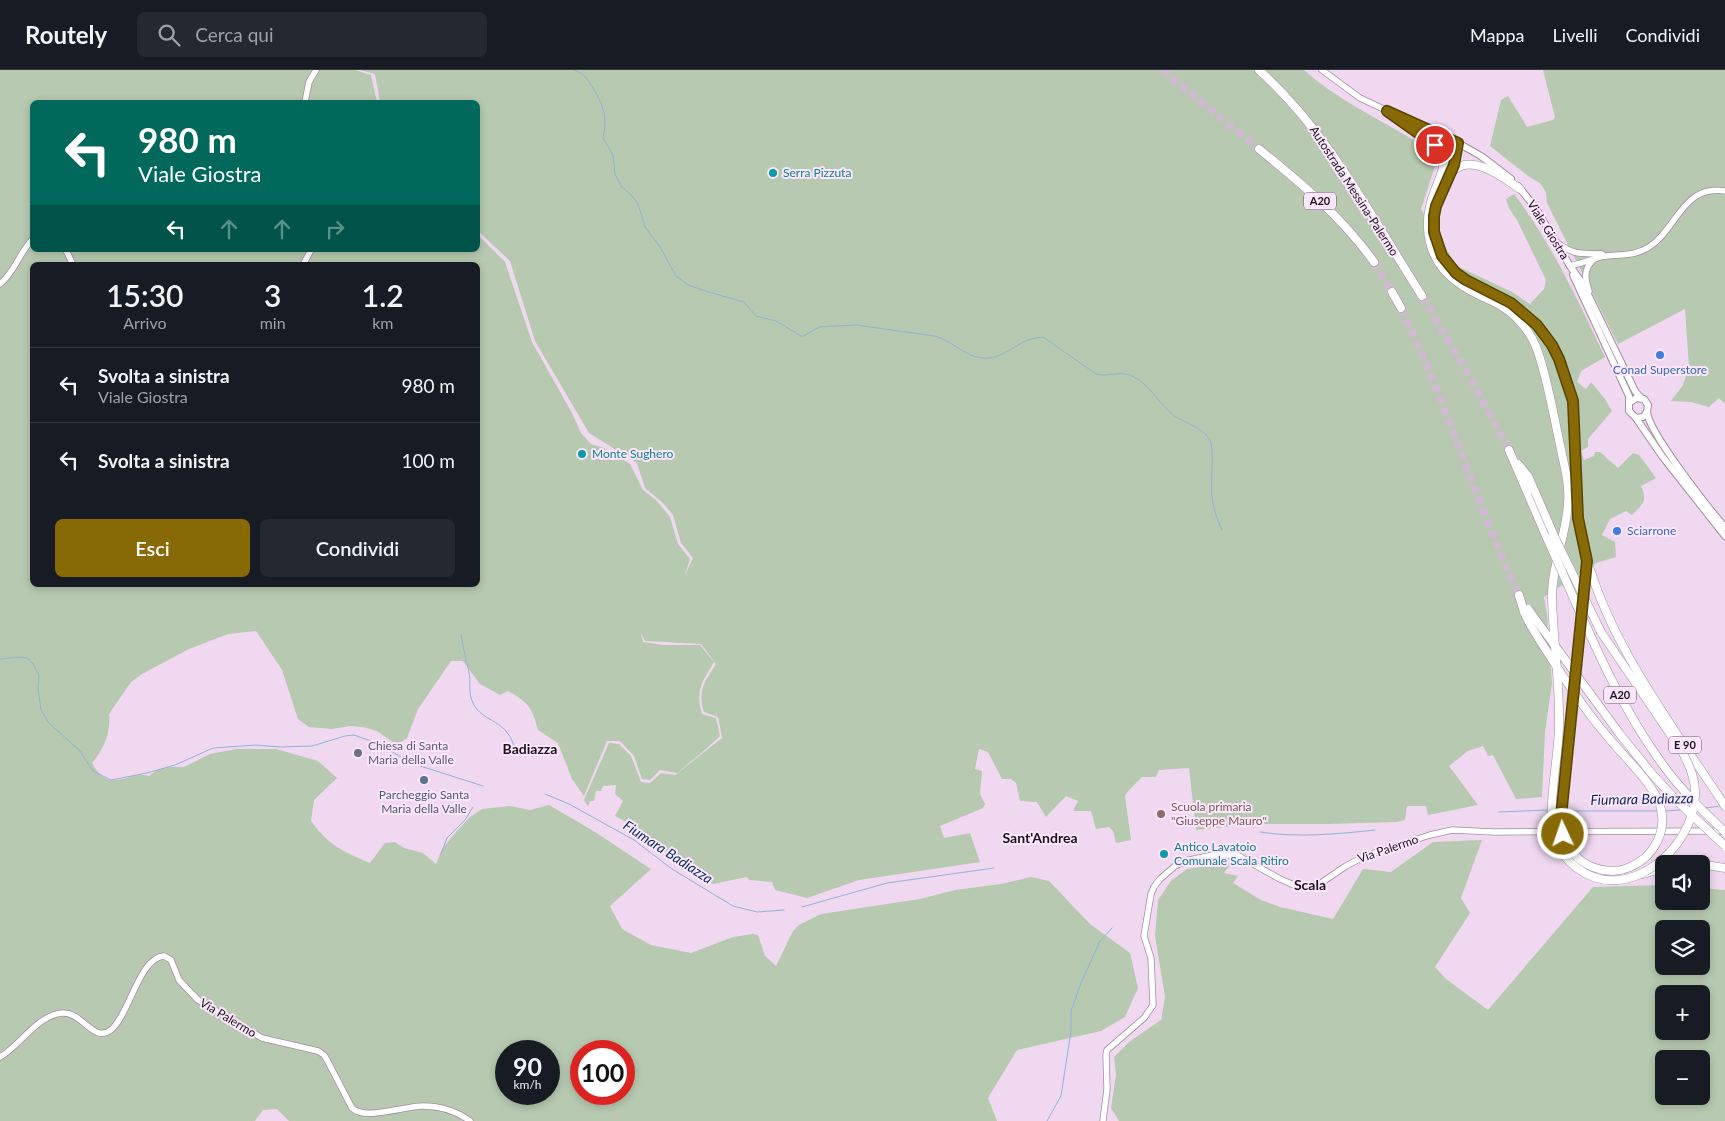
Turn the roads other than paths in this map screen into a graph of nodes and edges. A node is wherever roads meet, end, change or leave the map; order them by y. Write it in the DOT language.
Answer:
graph roads {
  1 [pos="316,70"];
  2 [pos="1259,70"];
  3 [pos="1322,70"];
  4 [pos="305,100"];
  5 [pos="1387,111"];
  6 [pos="1458,143"];
  7 [pos="1259,149"];
  8 [pos="1446,174"];
  9 [pos="1520,188"];
  10 [pos="1725,191"];
  11 [pos="30,242"];
  12 [pos="1556,242"];
  13 [pos="1586,255"];
  14 [pos="1614,255"];
  15 [pos="1593,260"];
  16 [pos="1374,262"];
  17 [pos="1570,266"];
  18 [pos="0,284"];
  19 [pos="1392,292"];
  20 [pos="1483,293"];
  21 [pos="1422,296"];
  22 [pos="1401,308"];
  23 [pos="1595,310"];
  24 [pos="1641,398"];
  25 [pos="1629,403"];
  26 [pos="1647,412"];
  27 [pos="1636,418"];
  28 [pos="1511,453"];
  29 [pos="1524,477"];
  30 [pos="1725,527"];
  31 [pos="1725,536"];
  32 [pos="1587,561"];
  33 [pos="1519,594"];
  34 [pos="1526,611"];
  35 [pos="1725,806"];
  36 [pos="1725,832"];
  37 [pos="1725,846"];
  38 [pos="1710,866"];
  39 [pos="1725,868"];
  40 [pos="1655,871"];
  41 [pos="1636,876"];
  42 [pos="0,1057"];
  43 [pos="470,1121"];
  44 [pos="1102,1121"];
  1 -- 4 [label="main road"];
  2 -- 21 [label="highway, Autostrada Messina-Palermo / A20"];
  3 -- 5 [label="main road, Viale Giostra"];
  5 -- 6 [label="main road, Viale Giostra"];
  5 -- 8 [label="highway"];
  6 -- 8 [label="highway"];
  6 -- 9 [label="main road, Viale Giostra"];
  7 -- 16 [label="highway, Autostrada Messina-Palermo / A20"];
  8 -- 9 [label="highway"];
  8 -- 20 [label="highway"];
  9 -- 12 [label="main road, Viale Giostra"];
  10 -- 14 [label="main road"];
  11 -- 18 [label="main road"];
  12 -- 13 [label="main road"];
  12 -- 17 [label="main road, Viale Giostra"];
  13 -- 14 [label="main road"];
  13 -- 17 [label="main road"];
  14 -- 15 [label="main road"];
  15 -- 17 [label="main road"];
  15 -- 23 [label="main road"];
  17 -- 23 [label="main road, Viale Giostra"];
  17 -- 25 [label="main road, Viale Giostra"];
  19 -- 22 [label="highway"];
  20 -- 32 [label="highway"];
  20 -- 41 [label="highway, bridge"];
  23 -- 24 [label="main road, Viale Giostra"];
  24 -- 25 [label="main road"];
  24 -- 26 [label="main road"];
  25 -- 27 [label="main road"];
  26 -- 27 [label="main road"];
  26 -- 30 [label="main road"];
  27 -- 31 [label="main road"];
  28 -- 29 [label="highway, A20"];
  29 -- 36 [label="highway, A20, bridge"];
  29 -- 41 [label="highway, bridge"];
  32 -- 34 [label="highway, bridge"];
  32 -- 35 [label="highway, E 90"];
  33 -- 34 [label="highway, A20"];
  34 -- 37 [label="highway, A20, bridge"];
  36 -- 44 [label="main road, Via Palermo"];
  38 -- 39 [label="highway"];
  40 -- 41 [label="highway, bridge"];
  42 -- 43 [label="main road, Via Palermo"];
}
